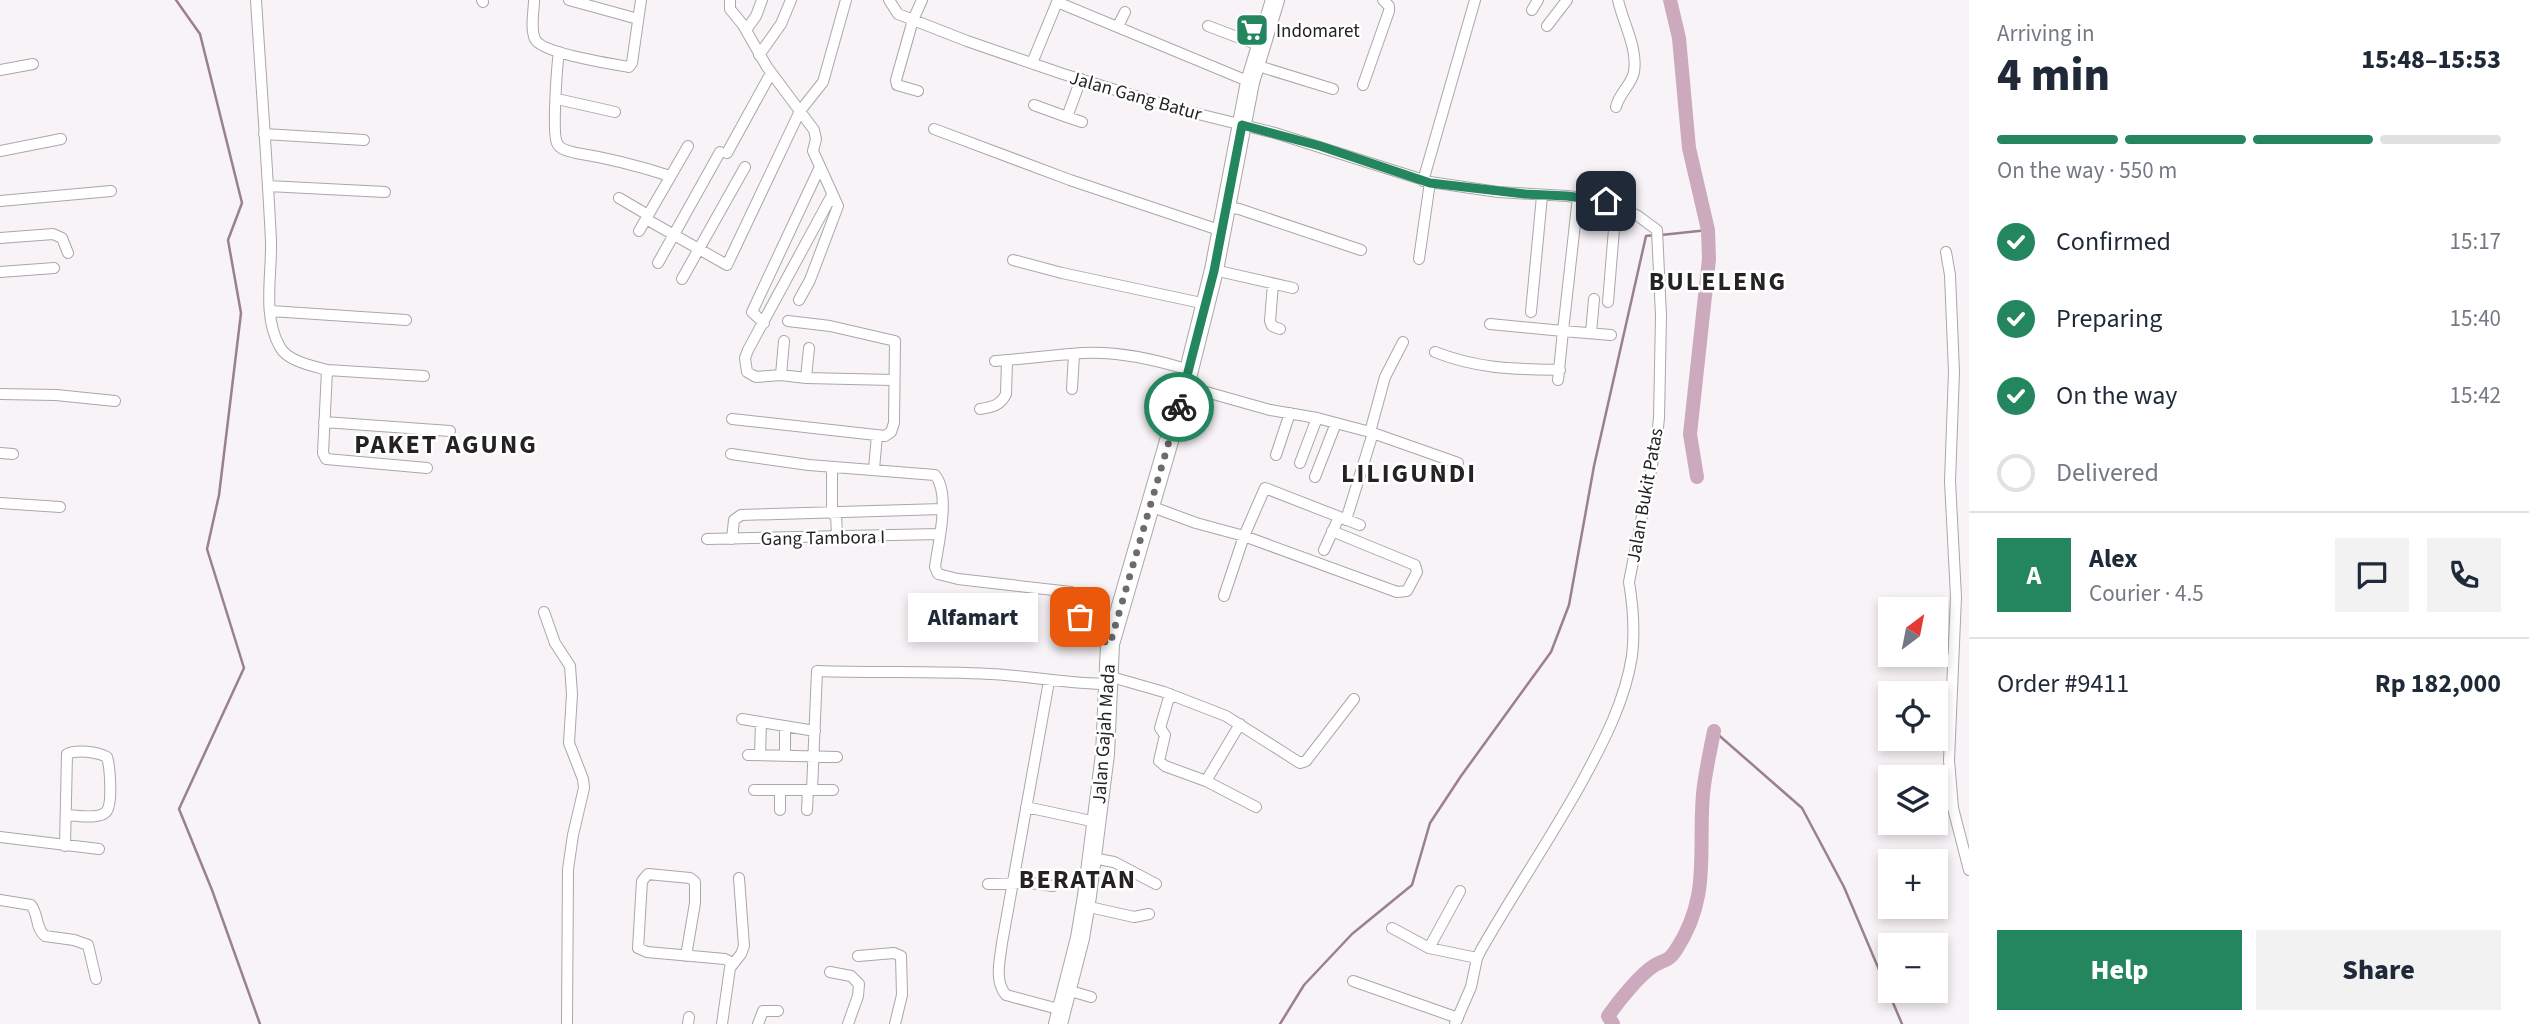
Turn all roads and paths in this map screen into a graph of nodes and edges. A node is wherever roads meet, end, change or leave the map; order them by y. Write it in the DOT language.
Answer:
graph roads {
  1 [pos="256,0"];
  2 [pos="534,0"];
  3 [pos="569,0"];
  4 [pos="642,0"];
  5 [pos="730,0"];
  6 [pos="762,0"];
  7 [pos="791,0"];
  8 [pos="846,0"];
  9 [pos="922,0"];
  10 [pos="1275,0"];
  11 [pos="1382,0"];
  12 [pos="1475,0"];
  13 [pos="1538,0"];
  14 [pos="1567,0"];
  15 [pos="1619,0"];
  16 [pos="1058,1"];
  17 [pos="890,2"];
  18 [pos="1532,10"];
  19 [pos="1125,12"];
  20 [pos="638,19"];
  21 [pos="913,20"];
  22 [pos="1118,26"];
  23 [pos="1208,26"];
  24 [pos="1547,26"];
  25 [pos="746,30"];
  26 [pos="1261,46"];
  27 [pos="559,52"];
  28 [pos="760,55"];
  29 [pos="1032,63"];
  30 [pos="33,64"];
  31 [pos="0,70"];
  32 [pos="771,73"];
  33 [pos="1252,73"];
  34 [pos="1081,79"];
  35 [pos="1363,85"];
  36 [pos="1333,89"];
  37 [pos="918,91"];
  38 [pos="557,99"];
  39 [pos="1034,105"];
  40 [pos="1616,107"];
  41 [pos="800,111"];
  42 [pos="615,112"];
  43 [pos="1067,117"];
  44 [pos="1082,122"];
  45 [pos="1242,125"];
  46 [pos="934,129"];
  47 [pos="264,134"];
  48 [pos="61,139"];
  49 [pos="365,140"];
  50 [pos="688,146"];
  51 [pos="0,151"];
  52 [pos="745,167"];
  53 [pos="819,169"];
  54 [pos="670,176"];
  55 [pos="1427,182"];
  56 [pos="268,186"];
  57 [pos="111,191"];
  58 [pos="385,192"];
  59 [pos="832,195"];
  60 [pos="1542,196"];
  61 [pos="1578,197"];
  62 [pos="619,198"];
  63 [pos="0,201"];
  64 [pos="1616,205"];
  65 [pos="1226,207"];
  66 [pos="647,217"];
  67 [pos="639,231"];
  68 [pos="1222,231"];
  69 [pos="673,235"];
  70 [pos="1,241"];
  71 [pos="698,249"];
  72 [pos="1361,250"];
  73 [pos="1946,252"];
  74 [pos="68,253"];
  75 [pos="1419,259"];
  76 [pos="1013,260"];
  77 [pos="658,263"];
  78 [pos="54,268"];
  79 [pos="1214,271"];
  80 [pos="0,272"];
  81 [pos="682,279"];
  82 [pos="1273,284"];
  83 [pos="1293,288"];
  84 [pos="1594,299"];
  85 [pos="799,300"];
  86 [pos="1608,302"];
  87 [pos="1206,303"];
  88 [pos="271,311"];
  89 [pos="1531,312"];
  90 [pos="406,320"];
  91 [pos="788,321"];
  92 [pos="764,323"];
  93 [pos="1490,324"];
  94 [pos="1280,329"];
  95 [pos="1563,331"];
  96 [pos="1591,333"];
  97 [pos="1611,335"];
  98 [pos="784,341"];
  99 [pos="1403,342"];
  100 [pos="809,348"];
  101 [pos="1435,352"];
  102 [pos="1074,354"];
  103 [pos="1007,360"];
  104 [pos="995,361"];
  105 [pos="327,370"];
  106 [pos="782,375"];
  107 [pos="424,376"];
  108 [pos="806,378"];
  109 [pos="1187,378"];
  110 [pos="894,380"];
  111 [pos="1072,389"];
  112 [pos="0,394"];
  113 [pos="115,401"];
  114 [pos="980,409"];
  115 [pos="1290,413"];
  116 [pos="1317,418"];
  117 [pos="732,419"];
  118 [pos="324,422"];
  119 [pos="1336,423"];
  120 [pos="450,431"];
  121 [pos="1371,433"];
  122 [pos="877,435"];
  123 [pos="0,453"];
  124 [pos="13,454"];
  125 [pos="731,454"];
  126 [pos="1276,455"];
  127 [pos="1300,463"];
  128 [pos="1458,463"];
  129 [pos="832,467"];
  130 [pos="427,468"];
  131 [pos="874,469"];
  132 [pos="1315,477"];
  133 [pos="0,503"];
  134 [pos="1150,506"];
  135 [pos="60,507"];
  136 [pos="942,509"];
  137 [pos="834,514"];
  138 [pos="1342,518"];
  139 [pos="1360,525"];
  140 [pos="1332,531"];
  141 [pos="940,534"];
  142 [pos="837,536"];
  143 [pos="1244,536"];
  144 [pos="707,539"];
  145 [pos="732,539"];
  146 [pos="1324,550"];
  147 [pos="1224,596"];
  148 [pos="544,612"];
  149 [pos="1110,644"];
  150 [pos="1948,660"];
  151 [pos="1951,660"];
  152 [pos="1109,680"];
  153 [pos="1049,681"];
  154 [pos="1170,694"];
  155 [pos="1354,699"];
  156 [pos="742,719"];
  157 [pos="761,722"];
  158 [pos="1240,724"];
  159 [pos="785,726"];
  160 [pos="815,731"];
  161 [pos="748,755"];
  162 [pos="760,755"];
  163 [pos="785,756"];
  164 [pos="813,757"];
  165 [pos="837,757"];
  166 [pos="1206,781"];
  167 [pos="754,790"];
  168 [pos="780,790"];
  169 [pos="810,790"];
  170 [pos="833,790"];
  171 [pos="1026,807"];
  172 [pos="1256,807"];
  173 [pos="780,810"];
  174 [pos="807,810"];
  175 [pos="67,815"];
  176 [pos="1097,822"];
  177 [pos="0,837"];
  178 [pos="65,846"];
  179 [pos="99,849"];
  180 [pos="1092,858"];
  181 [pos="1969,870"];
  182 [pos="739,878"];
  183 [pos="988,884"];
  184 [pos="1013,884"];
  185 [pos="1156,884"];
  186 [pos="1053,886"];
  187 [pos="1460,891"];
  188 [pos="0,900"];
  189 [pos="1085,906"];
  190 [pos="1149,914"];
  191 [pos="1392,928"];
  192 [pos="1429,948"];
  193 [pos="686,956"];
  194 [pos="858,956"];
  195 [pos="1477,958"];
  196 [pos="732,963"];
  197 [pos="830,972"];
  198 [pos="96,979"];
  199 [pos="1353,981"];
  200 [pos="1067,990"];
  201 [pos="1091,997"];
  202 [pos="778,1011"];
  203 [pos="1060,1017"];
  204 [pos="1456,1021"];
  205 [pos="567,1024"];
  206 [pos="722,1024"];
  207 [pos="758,1024"];
  208 [pos="848,1024"];
  209 [pos="895,1024"];
  1 -- 47 [label="street"];
  2 -- 27 [label="street"];
  3 -- 20 [label="street"];
  4 -- 20 [label="street"];
  5 -- 25 [label="street"];
  6 -- 25 [label="street"];
  7 -- 28 [label="street"];
  8 -- 41 [label="street"];
  9 -- 21 [label="street"];
  10 -- 26 [label="highway, Jalan Gajah Mada"];
  11 -- 35 [label="street"];
  12 -- 55 [label="street"];
  13 -- 18 [label="street"];
  14 -- 24 [label="street"];
  15 -- 40 [label="street"];
  16 -- 22 [label="street"];
  16 -- 29 [label="street"];
  17 -- 21 [label="street, Jalan Gang Batur"];
  19 -- 22 [label="street"];
  20 -- 27 [label="street"];
  21 -- 29 [label="street, Jalan Gang Batur"];
  21 -- 37 [label="street"];
  22 -- 33 [label="street"];
  23 -- 26 [label="street"];
  25 -- 28 [label="street"];
  26 -- 33 [label="highway, Jalan Gajah Mada"];
  27 -- 38 [label="street"];
  28 -- 32 [label="street"];
  29 -- 34 [label="street, Jalan Gang Batur"];
  30 -- 31 [label="street"];
  32 -- 41 [label="street"];
  32 -- 69 [label="street"];
  33 -- 36 [label="street"];
  33 -- 45 [label="highway, Jalan Gajah Mada"];
  34 -- 43 [label="street"];
  34 -- 45 [label="street, Jalan Gang Batur"];
  38 -- 42 [label="street"];
  38 -- 54 [label="street"];
  39 -- 43 [label="street"];
  41 -- 53 [label="street"];
  41 -- 71 [label="street"];
  43 -- 44 [label="street"];
  45 -- 55 [label="street, Jalan Bukit Patas"];
  45 -- 65 [label="highway, Jalan Gajah Mada"];
  46 -- 68 [label="street"];
  47 -- 49 [label="street"];
  47 -- 56 [label="street"];
  48 -- 51 [label="street"];
  50 -- 54 [label="street"];
  52 -- 71 [label="street"];
  53 -- 59 [label="street"];
  53 -- 92 [label="street"];
  54 -- 66 [label="street"];
  55 -- 60 [label="street, Jalan Bukit Patas"];
  55 -- 75 [label="street"];
  56 -- 58 [label="street"];
  56 -- 88 [label="street"];
  57 -- 63 [label="street"];
  59 -- 85 [label="street"];
  59 -- 92 [label="street"];
  60 -- 61 [label="street, Jalan Bukit Patas"];
  60 -- 89 [label="street"];
  61 -- 64 [label="street, Jalan Bukit Patas"];
  61 -- 95 [label="street"];
  62 -- 66 [label="street"];
  64 -- 86 [label="street"];
  64 -- 195 [label="street, Jalan Bukit Patas"];
  65 -- 68 [label="highway, Jalan Gajah Mada"];
  65 -- 72 [label="street"];
  66 -- 67 [label="street"];
  66 -- 69 [label="street"];
  68 -- 79 [label="highway, Jalan Gajah Mada"];
  69 -- 71 [label="street"];
  69 -- 77 [label="street"];
  70 -- 74 [label="street"];
  71 -- 81 [label="street"];
  73 -- 151 [label="street"];
  76 -- 87 [label="street"];
  78 -- 80 [label="street"];
  79 -- 82 [label="street"];
  79 -- 87 [label="highway, Jalan Gajah Mada"];
  82 -- 83 [label="street"];
  82 -- 94 [label="street"];
  84 -- 96 [label="street"];
  87 -- 109 [label="highway, Jalan Gajah Mada"];
  88 -- 90 [label="street"];
  88 -- 105 [label="street"];
  91 -- 110 [label="street"];
  92 -- 106 [label="street"];
  93 -- 95 [label="street"];
  95 -- 96 [label="street"];
  95 -- 101 [label="street"];
  96 -- 97 [label="street"];
  98 -- 106 [label="street"];
  99 -- 121 [label="street"];
  100 -- 108 [label="street"];
  102 -- 103 [label="street"];
  102 -- 109 [label="street"];
  102 -- 111 [label="street"];
  103 -- 104 [label="street"];
  103 -- 114 [label="street"];
  105 -- 107 [label="street"];
  105 -- 118 [label="street"];
  106 -- 108 [label="street"];
  108 -- 110 [label="street"];
  109 -- 115 [label="street"];
  109 -- 134 [label="highway, Jalan Gajah Mada"];
  110 -- 122 [label="street"];
  112 -- 113 [label="street"];
  115 -- 116 [label="street"];
  115 -- 126 [label="street"];
  116 -- 119 [label="street"];
  116 -- 127 [label="street"];
  117 -- 122 [label="street"];
  118 -- 120 [label="street"];
  118 -- 130 [label="street"];
  119 -- 121 [label="street"];
  119 -- 132 [label="street"];
  121 -- 128 [label="street"];
  121 -- 138 [label="street"];
  122 -- 131 [label="street"];
  123 -- 124 [label="street"];
  125 -- 129 [label="street"];
  129 -- 131 [label="street"];
  129 -- 137 [label="street"];
  131 -- 136 [label="street"];
  133 -- 135 [label="street"];
  134 -- 143 [label="street"];
  134 -- 149 [label="highway, Jalan Gajah Mada"];
  136 -- 137 [label="street"];
  136 -- 141 [label="street"];
  137 -- 142 [label="street"];
  137 -- 145 [label="street"];
  138 -- 139 [label="street"];
  138 -- 140 [label="street"];
  138 -- 143 [label="street"];
  140 -- 143 [label="street"];
  140 -- 146 [label="street"];
  141 -- 142 [label="street, Gang Tambora I"];
  141 -- 149 [label="street"];
  142 -- 145 [label="street, Gang Tambora I"];
  143 -- 147 [label="street"];
  144 -- 145 [label="street, Gang Tambora I"];
  148 -- 205 [label="street"];
  149 -- 152 [label="highway, Jalan Gajah Mada"];
  150 -- 151 [label="street"];
  151 -- 181 [label="street"];
  152 -- 153 [label="street"];
  152 -- 154 [label="street"];
  152 -- 176 [label="highway, Jalan Gajah Mada"];
  153 -- 160 [label="street"];
  153 -- 171 [label="street"];
  154 -- 158 [label="street"];
  154 -- 166 [label="street"];
  155 -- 158 [label="street"];
  156 -- 157 [label="street"];
  157 -- 159 [label="street"];
  157 -- 162 [label="street"];
  158 -- 166 [label="street"];
  159 -- 160 [label="street"];
  159 -- 163 [label="street"];
  160 -- 164 [label="street"];
  161 -- 162 [label="street"];
  162 -- 163 [label="street"];
  163 -- 164 [label="street"];
  164 -- 165 [label="street"];
  164 -- 169 [label="street"];
  166 -- 172 [label="street"];
  167 -- 168 [label="street"];
  168 -- 169 [label="street"];
  168 -- 173 [label="street"];
  169 -- 170 [label="street"];
  169 -- 174 [label="street"];
  171 -- 176 [label="street"];
  171 -- 184 [label="street"];
  175 -- 175 [label="street"];
  175 -- 178 [label="street"];
  176 -- 180 [label="highway, Jalan Gajah Mada"];
  177 -- 178 [label="street"];
  178 -- 179 [label="street"];
  180 -- 185 [label="street"];
  180 -- 189 [label="highway, Jalan Gajah Mada"];
  182 -- 196 [label="street"];
  183 -- 184 [label="street"];
  184 -- 186 [label="street"];
  184 -- 203 [label="street"];
  187 -- 192 [label="street"];
  188 -- 198 [label="street"];
  189 -- 190 [label="street"];
  189 -- 200 [label="highway, Jalan Gajah Mada"];
  191 -- 192 [label="street"];
  192 -- 195 [label="street"];
  193 -- 193 [label="street"];
  193 -- 196 [label="street"];
  194 -- 209 [label="street"];
  195 -- 204 [label="street, Jalan Bukit Patas"];
  196 -- 206 [label="street"];
  197 -- 208 [label="street"];
  199 -- 204 [label="street"];
  200 -- 201 [label="street"];
  200 -- 203 [label="highway, Jalan Gajah Mada"];
  202 -- 207 [label="street"];
}
